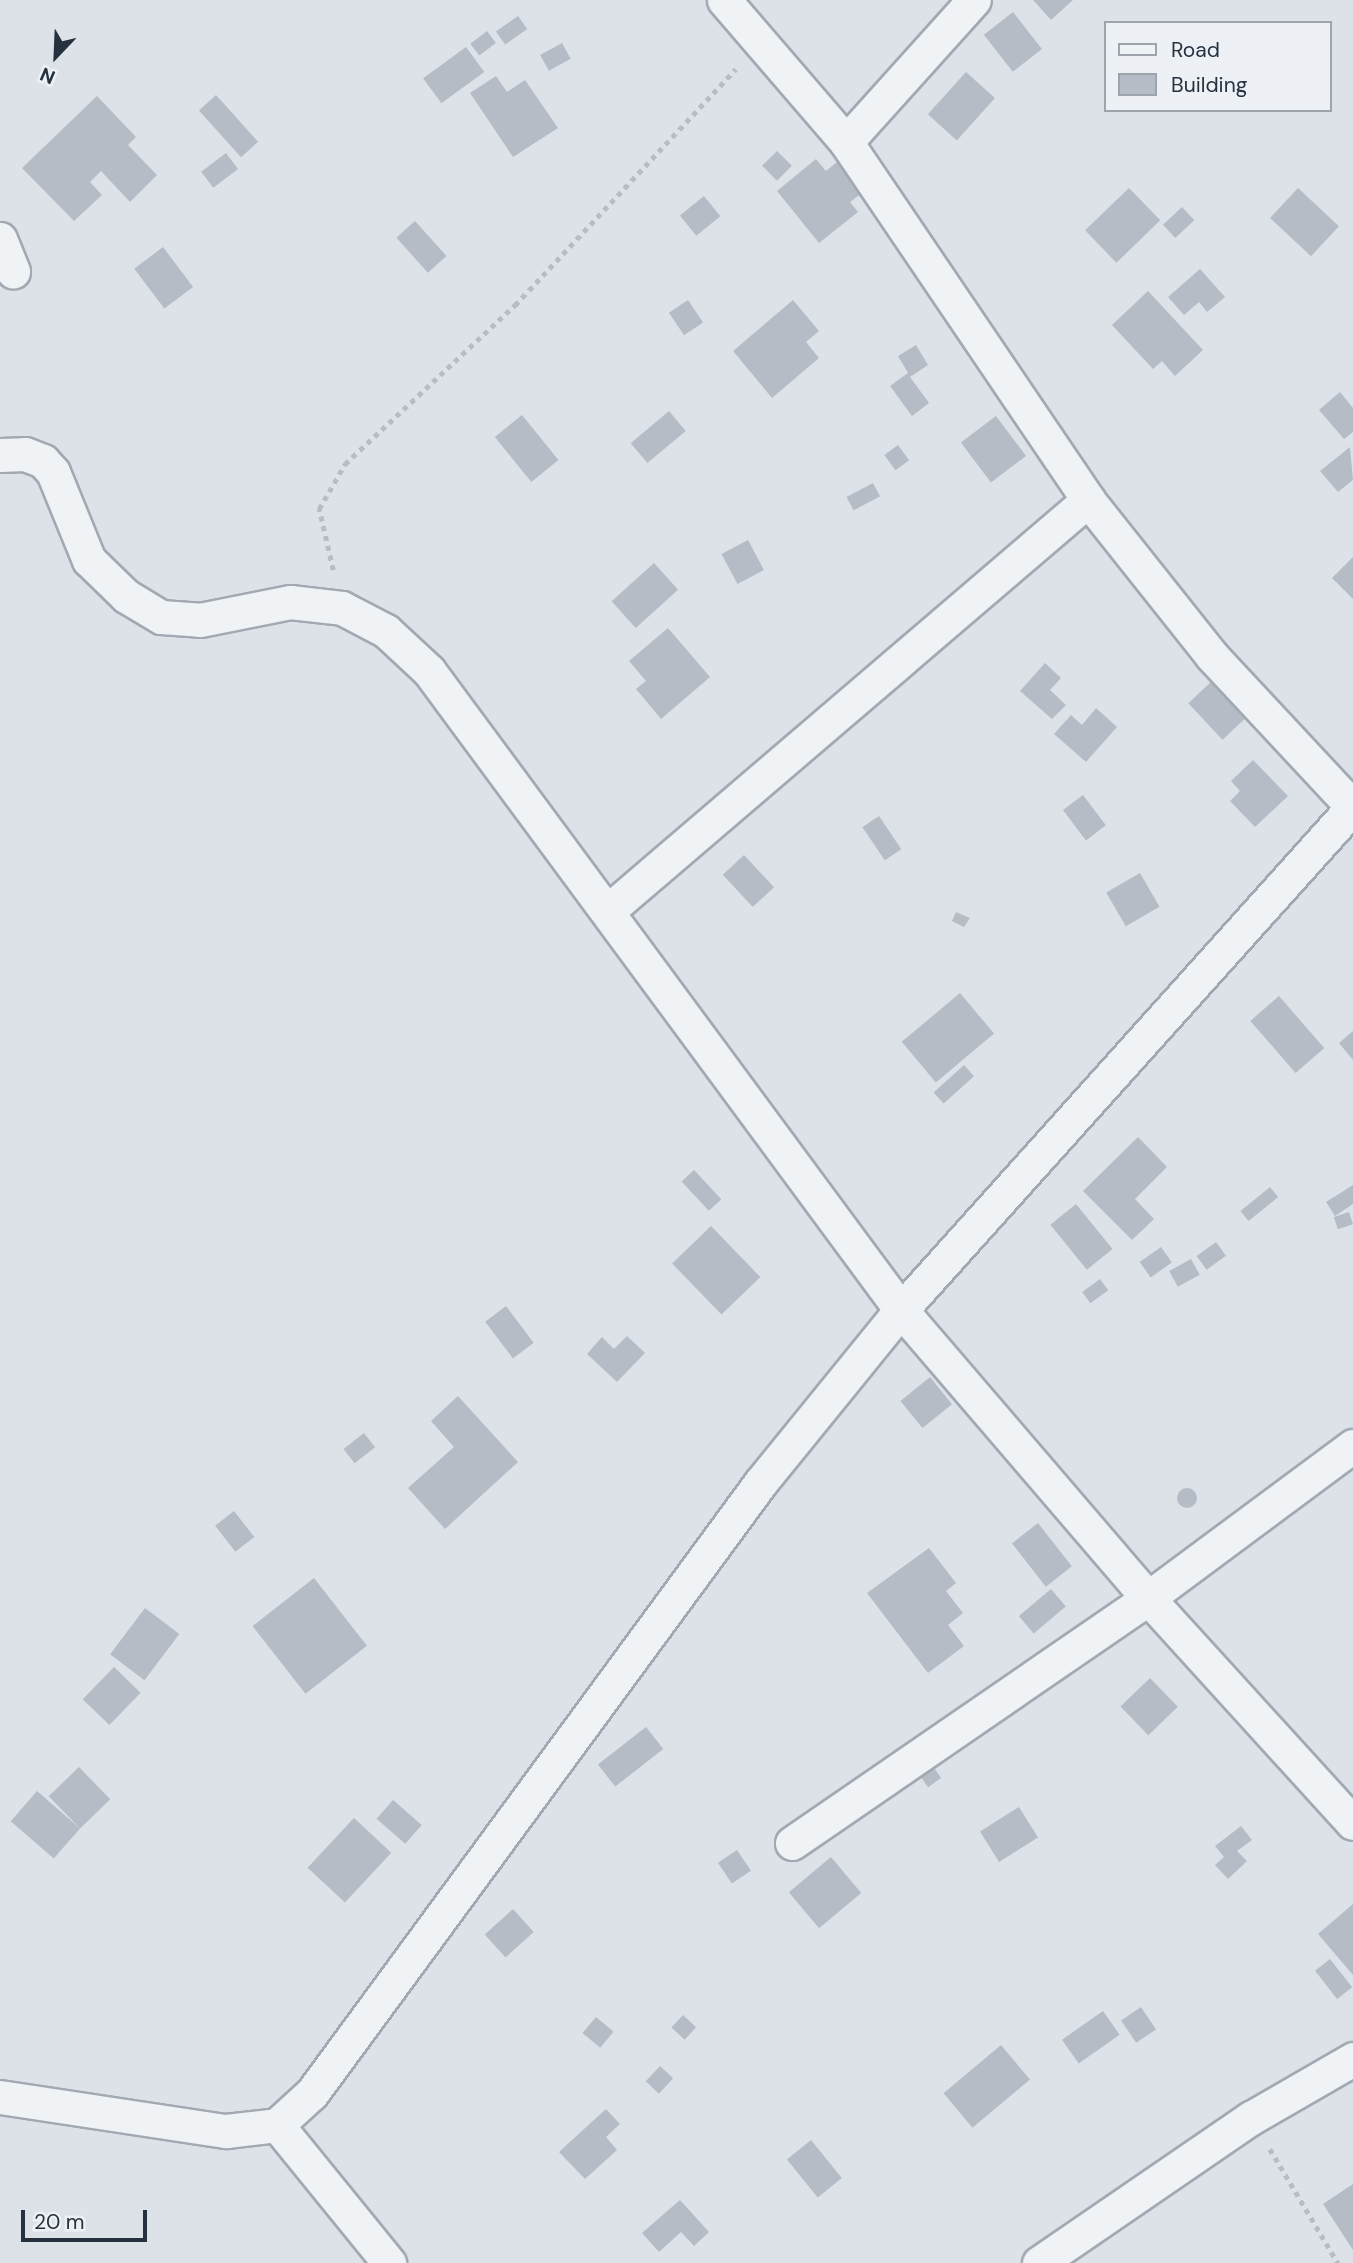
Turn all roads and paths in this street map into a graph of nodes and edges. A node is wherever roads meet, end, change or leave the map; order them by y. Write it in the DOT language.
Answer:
graph roads {
  1 [pos="724,0"];
  2 [pos="974,0"];
  3 [pos="760,44"];
  4 [pos="846,142"];
  5 [pos="0,239"];
  6 [pos="13,272"];
  7 [pos="0,455"];
  8 [pos="1088,500"];
  9 [pos="342,608"];
  10 [pos="1353,807"];
  11 [pos="609,910"];
  12 [pos="901,1310"];
  13 [pos="1353,1446"];
  14 [pos="1148,1598"];
  15 [pos="1353,1823"];
  16 [pos="792,1843"];
  17 [pos="1353,2059"];
  18 [pos="0,2097"];
  19 [pos="1251,2118"];
  20 [pos="277,2125"];
  21 [pos="388,2263"];
  22 [pos="1039,2263"];
  23 [pos="1338,2263"];
  1 -- 3 [label="street"];
  2 -- 4 [label="street"];
  3 -- 4 [label="street"];
  3 -- 9 [label="path"];
  4 -- 8 [label="street"];
  5 -- 6 [label="street"];
  7 -- 9 [label="street"];
  8 -- 10 [label="street"];
  8 -- 11 [label="street"];
  9 -- 11 [label="street"];
  10 -- 12 [label="street"];
  11 -- 12 [label="street"];
  12 -- 14 [label="street"];
  12 -- 20 [label="street"];
  13 -- 14 [label="street"];
  14 -- 15 [label="street"];
  14 -- 16 [label="street"];
  17 -- 19 [label="street"];
  18 -- 20 [label="street"];
  19 -- 22 [label="street"];
  19 -- 23 [label="path"];
  20 -- 21 [label="street"];
}
